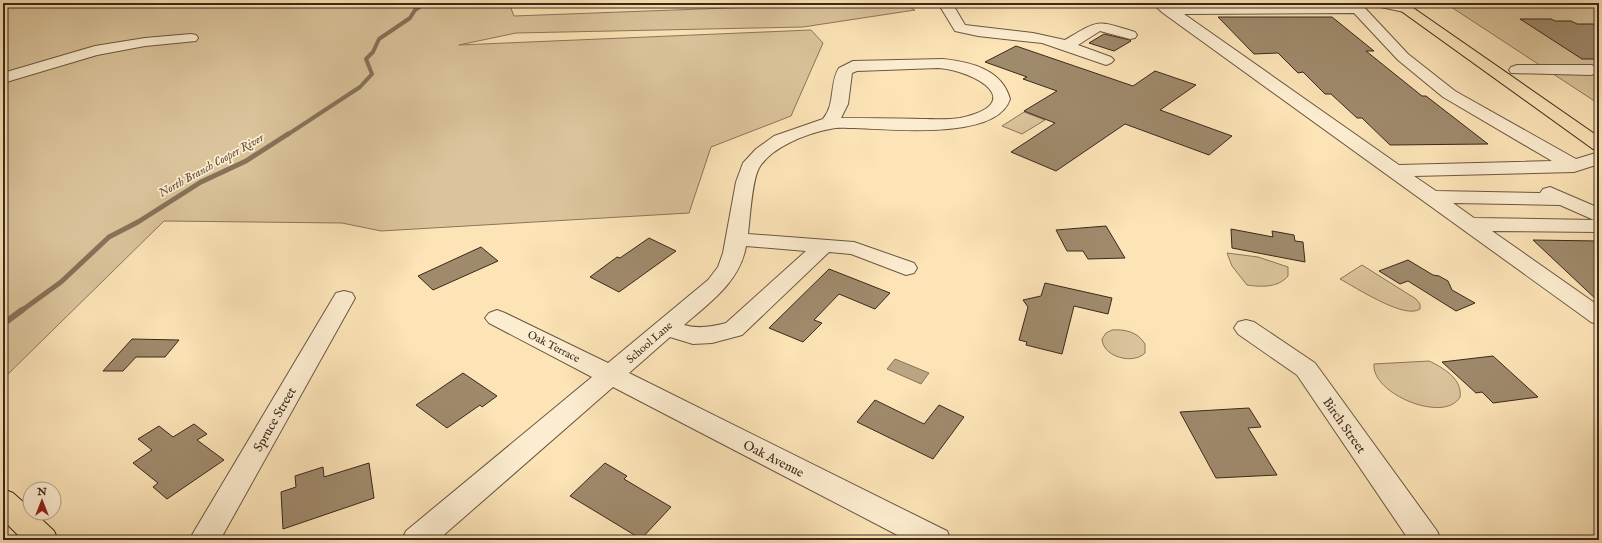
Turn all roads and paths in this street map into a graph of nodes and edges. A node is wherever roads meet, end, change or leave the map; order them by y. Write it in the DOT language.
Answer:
graph roads {
  1 [pos="945,3"];
  2 [pos="1380,3"];
  3 [pos="1419,3"];
  4 [pos="1400,5"];
  5 [pos="1163,6"];
  6 [pos="1354,6"];
  7 [pos="1130,35"];
  8 [pos="191,38"];
  9 [pos="1066,46"];
  10 [pos="1106,60"];
  11 [pos="1517,70"];
  12 [pos="1591,70"];
  13 [pos="3,78"];
  14 [pos="1593,122"];
  15 [pos="829,123"];
  16 [pos="1599,145"];
  17 [pos="1599,158"];
  18 [pos="1574,166"];
  19 [pos="1510,168"];
  20 [pos="1395,171"];
  21 [pos="1599,171"];
  22 [pos="1432,197"];
  23 [pos="1564,199"];
  24 [pos="1599,215"];
  25 [pos="1469,224"];
  26 [pos="1599,226"];
  27 [pos="736,239"];
  28 [pos="824,246"];
  29 [pos="906,268"];
  30 [pos="344,298"];
  31 [pos="1599,317"];
  32 [pos="497,318"];
  33 [pos="666,328"];
  34 [pos="1246,328"];
  35 [pos="611,375"];
  36 [pos="3,502"];
  37 [pos="43,540"];
  38 [pos="204,540"];
  39 [pos="417,540"];
  40 [pos="936,540"];
  41 [pos="1426,540"];
  1 -- 9 [label="street"];
  2 -- 4 [label="street"];
  3 -- 11 [label="main road"];
  4 -- 16 [label="main road"];
  5 -- 6 [label="street"];
  5 -- 20 [label="street"];
  6 -- 18 [label="street"];
  7 -- 9 [label="street"];
  8 -- 13 [label="street"];
  9 -- 10 [label="street"];
  11 -- 12 [label="street"];
  11 -- 14 [label="main road"];
  15 -- 15 [label="street, School Lane"];
  15 -- 27 [label="street, School Lane"];
  17 -- 18 [label="street"];
  18 -- 19 [label="street"];
  18 -- 21 [label="street"];
  19 -- 20 [label="street"];
  19 -- 23 [label="street"];
  20 -- 22 [label="street"];
  22 -- 23 [label="street"];
  22 -- 25 [label="street"];
  23 -- 24 [label="street"];
  25 -- 26 [label="street"];
  25 -- 31 [label="street"];
  27 -- 28 [label="street"];
  27 -- 33 [label="street, School Lane"];
  28 -- 29 [label="street"];
  28 -- 33 [label="street"];
  30 -- 38 [label="street, Spruce Street"];
  32 -- 35 [label="street, Oak Terrace"];
  33 -- 35 [label="street, School Lane"];
  34 -- 41 [label="street, Birch Street"];
  35 -- 39 [label="street, School Lane"];
  35 -- 40 [label="street, Oak Avenue"];
  36 -- 37 [label="main road"];
}
